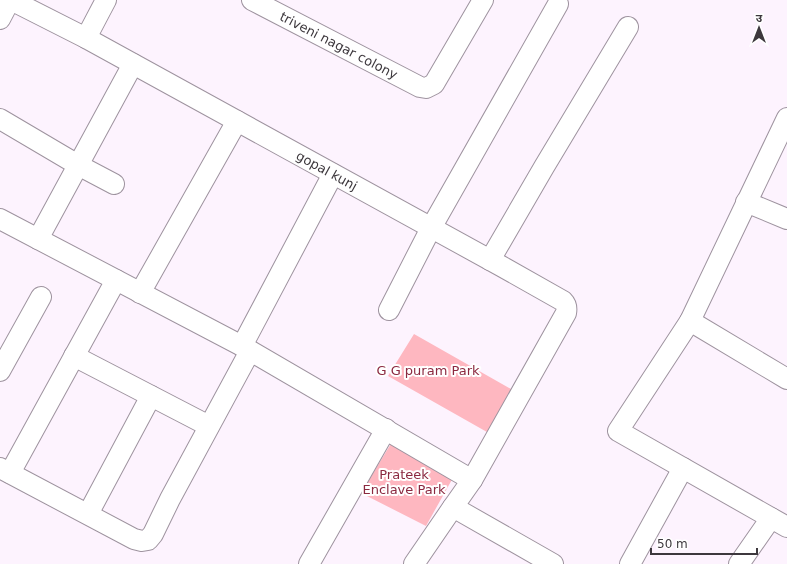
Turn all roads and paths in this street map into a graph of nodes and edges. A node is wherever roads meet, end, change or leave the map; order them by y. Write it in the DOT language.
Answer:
graph roads {
  1 [pos="10,0"];
  2 [pos="106,0"];
  3 [pos="252,0"];
  4 [pos="483,0"];
  5 [pos="558,4"];
  6 [pos="0,19"];
  7 [pos="628,27"];
  8 [pos="86,38"];
  9 [pos="133,64"];
  10 [pos="0,119"];
  11 [pos="237,121"];
  12 [pos="785,126"];
  13 [pos="78,165"];
  14 [pos="333,174"];
  15 [pos="114,184"];
  16 [pos="746,202"];
  17 [pos="0,219"];
  18 [pos="787,219"];
  19 [pos="431,228"];
  20 [pos="38,239"];
  21 [pos="490,260"];
  22 [pos="116,280"];
  23 [pos="140,293"];
  24 [pos="41,297"];
  25 [pos="389,310"];
  26 [pos="690,321"];
  27 [pos="246,349"];
  28 [pos="74,356"];
  29 [pos="0,371"];
  30 [pos="787,379"];
  31 [pos="151,396"];
  32 [pos="209,426"];
  33 [pos="386,429"];
  34 [pos="683,468"];
  35 [pos="5,471"];
  36 [pos="472,480"];
  37 [pos="453,507"];
  38 [pos="88,514"];
  39 [pos="779,522"];
  40 [pos="309,564"];
  41 [pos="414,564"];
  42 [pos="553,564"];
  43 [pos="630,564"];
  44 [pos="739,564"];
  1 -- 6 [label="street"];
  1 -- 8 [label="street, gopal kunj"];
  2 -- 8 [label="street"];
  3 -- 4 [label="street, triveni nagar colony"];
  5 -- 19 [label="street"];
  7 -- 21 [label="street"];
  8 -- 9 [label="street, gopal kunj"];
  9 -- 11 [label="street, gopal kunj"];
  9 -- 13 [label="street"];
  10 -- 13 [label="street"];
  11 -- 14 [label="street, gopal kunj"];
  11 -- 23 [label="street"];
  12 -- 16 [label="street"];
  13 -- 15 [label="street"];
  13 -- 20 [label="street"];
  14 -- 19 [label="street, gopal kunj"];
  14 -- 27 [label="street"];
  16 -- 18 [label="street"];
  16 -- 26 [label="street"];
  17 -- 20 [label="street"];
  19 -- 21 [label="street, gopal kunj"];
  19 -- 25 [label="street"];
  20 -- 22 [label="street"];
  21 -- 36 [label="street, gopal kunj"];
  22 -- 23 [label="street"];
  22 -- 28 [label="street"];
  23 -- 27 [label="street"];
  24 -- 29 [label="street"];
  26 -- 30 [label="street"];
  26 -- 34 [label="street"];
  27 -- 32 [label="street"];
  27 -- 33 [label="street"];
  28 -- 31 [label="street"];
  28 -- 35 [label="street"];
  31 -- 32 [label="street"];
  31 -- 38 [label="street"];
  32 -- 38 [label="street"];
  33 -- 36 [label="street"];
  33 -- 40 [label="street"];
  34 -- 39 [label="street"];
  34 -- 43 [label="street"];
  35 -- 38 [label="street"];
  36 -- 37 [label="street"];
  37 -- 41 [label="street"];
  37 -- 42 [label="street"];
  39 -- 44 [label="street"];
}
